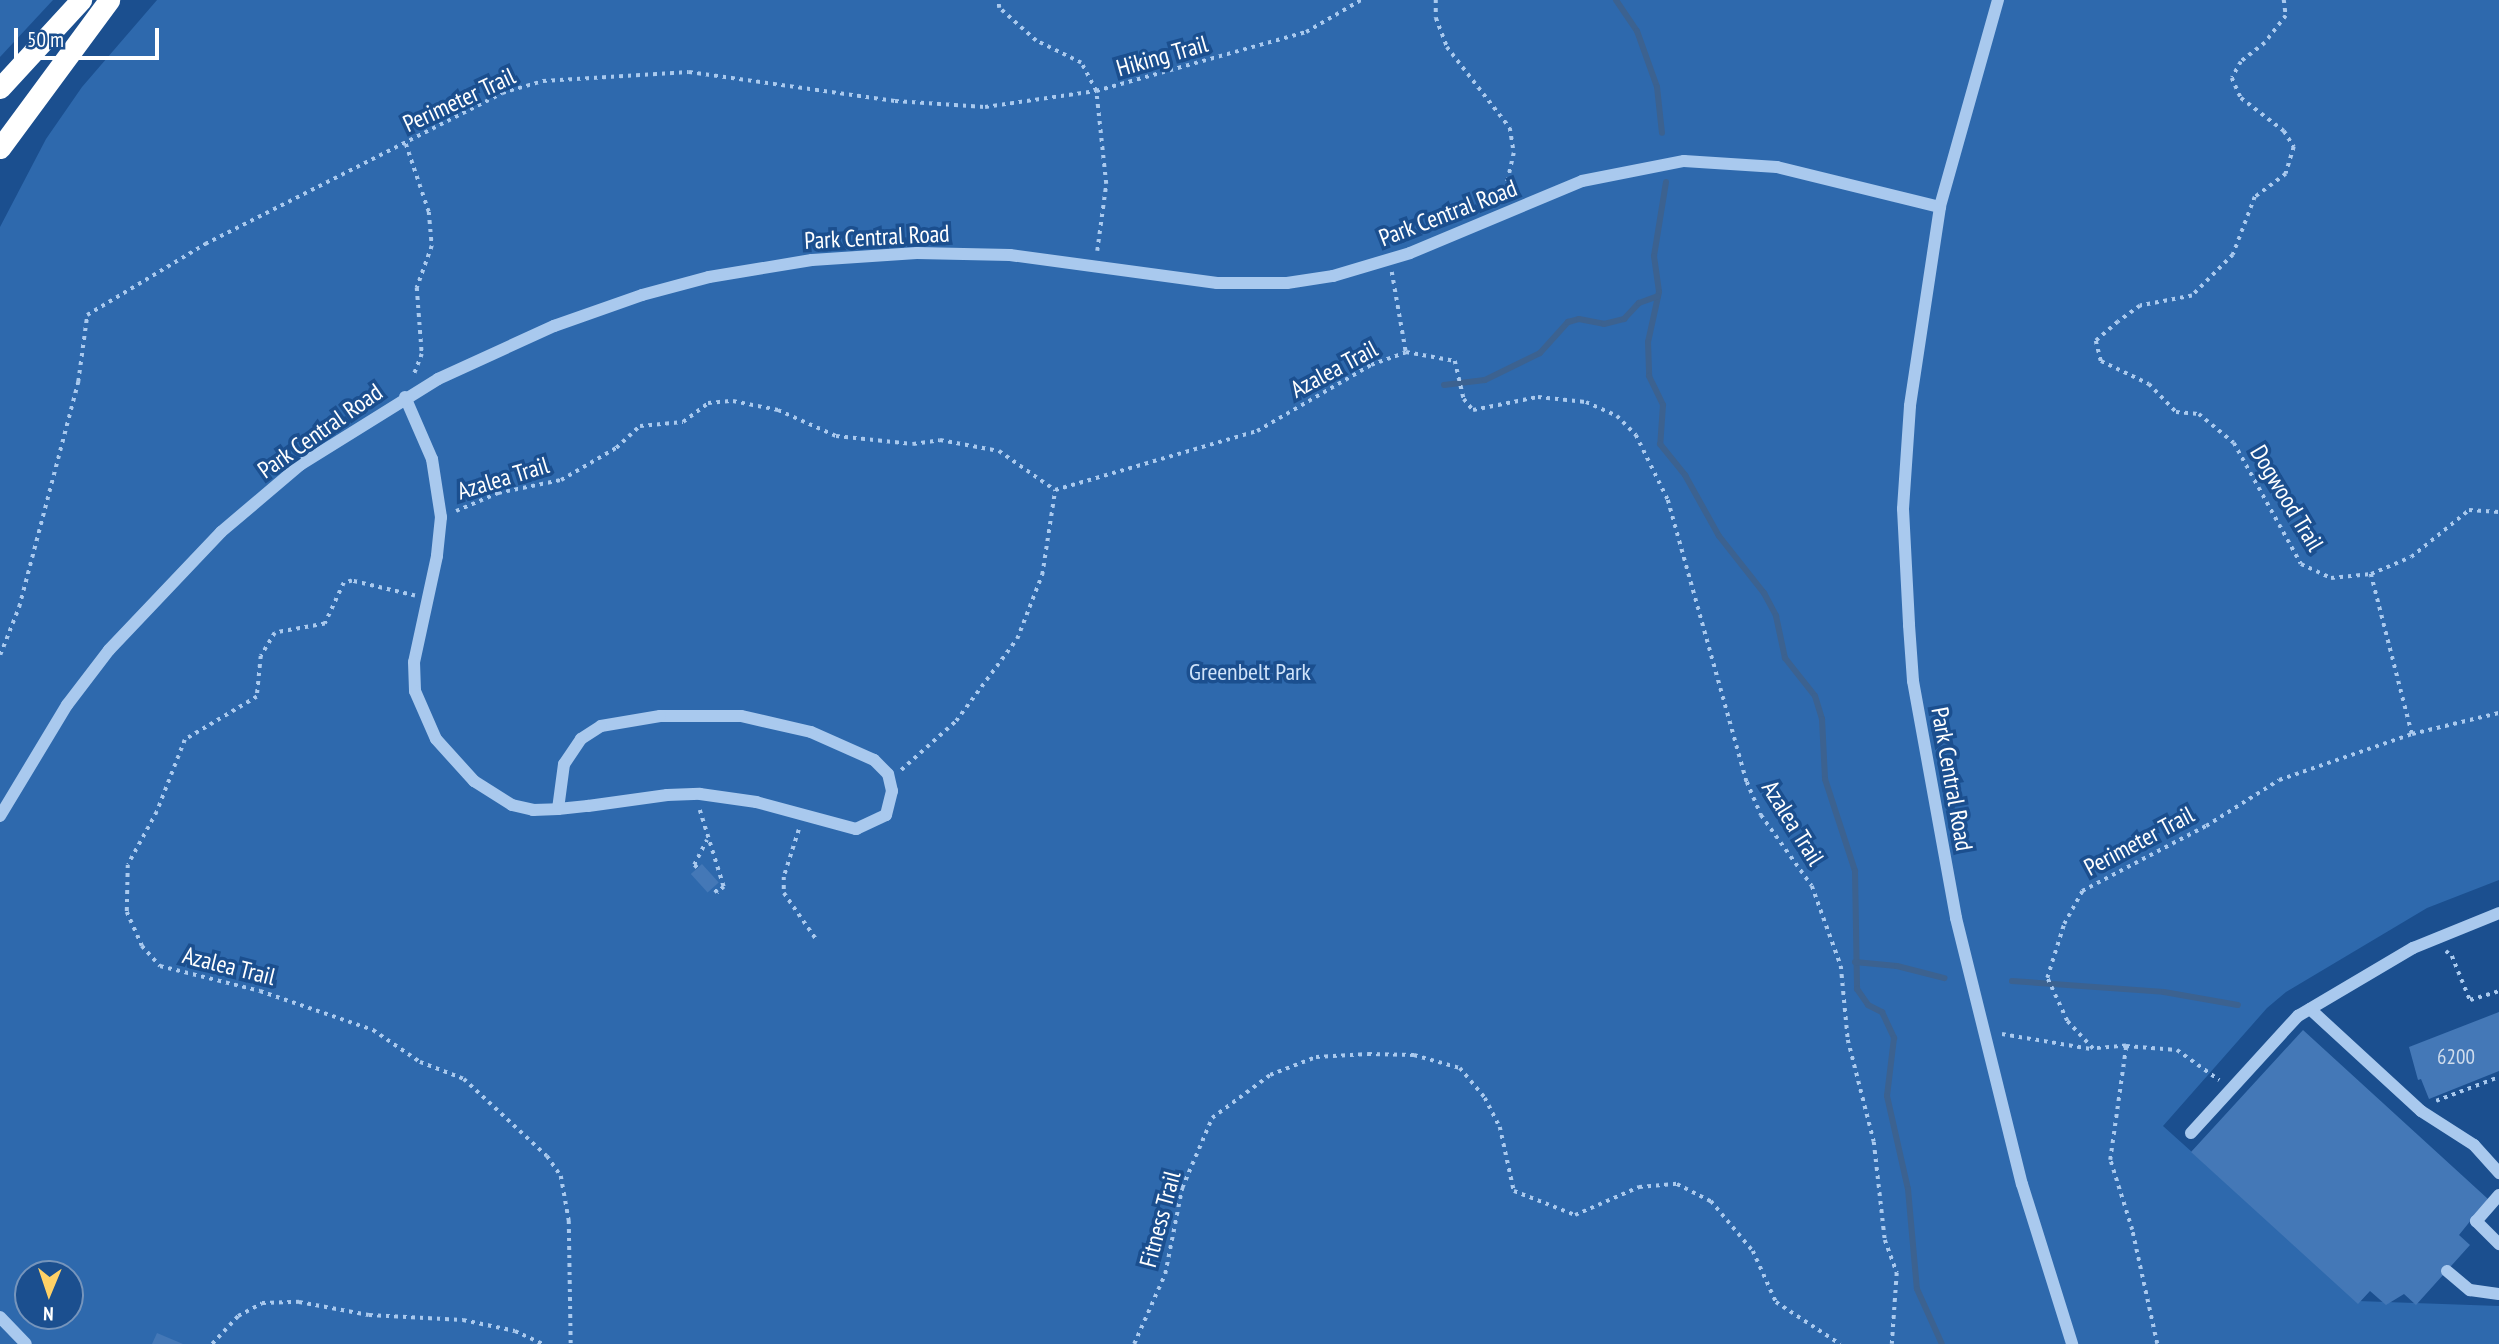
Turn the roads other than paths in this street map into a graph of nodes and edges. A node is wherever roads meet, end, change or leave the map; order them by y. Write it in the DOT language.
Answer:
graph roads {
  1 [pos="81,0"];
  2 [pos="108,0"];
  3 [pos="1998,0"];
  4 [pos="0,88"];
  5 [pos="0,148"];
  6 [pos="1940,207"];
  7 [pos="405,397"];
  8 [pos="558,809"];
  9 [pos="0,816"];
  10 [pos="2499,913"];
  11 [pos="2310,1009"];
  12 [pos="2191,1133"];
  13 [pos="2499,1173"];
  14 [pos="2499,1195"];
  15 [pos="2499,1244"];
  16 [pos="2447,1271"];
  17 [pos="2499,1294"];
  18 [pos="0,1317"];
  19 [pos="26,1344"];
  20 [pos="2072,1344"];
  1 -- 4 [label="highway"];
  2 -- 5 [label="highway"];
  3 -- 6 [label="street, Park Central Road"];
  6 -- 7 [label="street, Park Central Road"];
  6 -- 20 [label="street, Park Central Road"];
  7 -- 8 [label="street"];
  7 -- 9 [label="street, Park Central Road"];
  8 -- 8 [label="street"];
  10 -- 11 [label="street"];
  11 -- 12 [label="street"];
  11 -- 13 [label="street"];
  14 -- 15 [label="street"];
  16 -- 17 [label="street"];
  18 -- 19 [label="street"];
}
